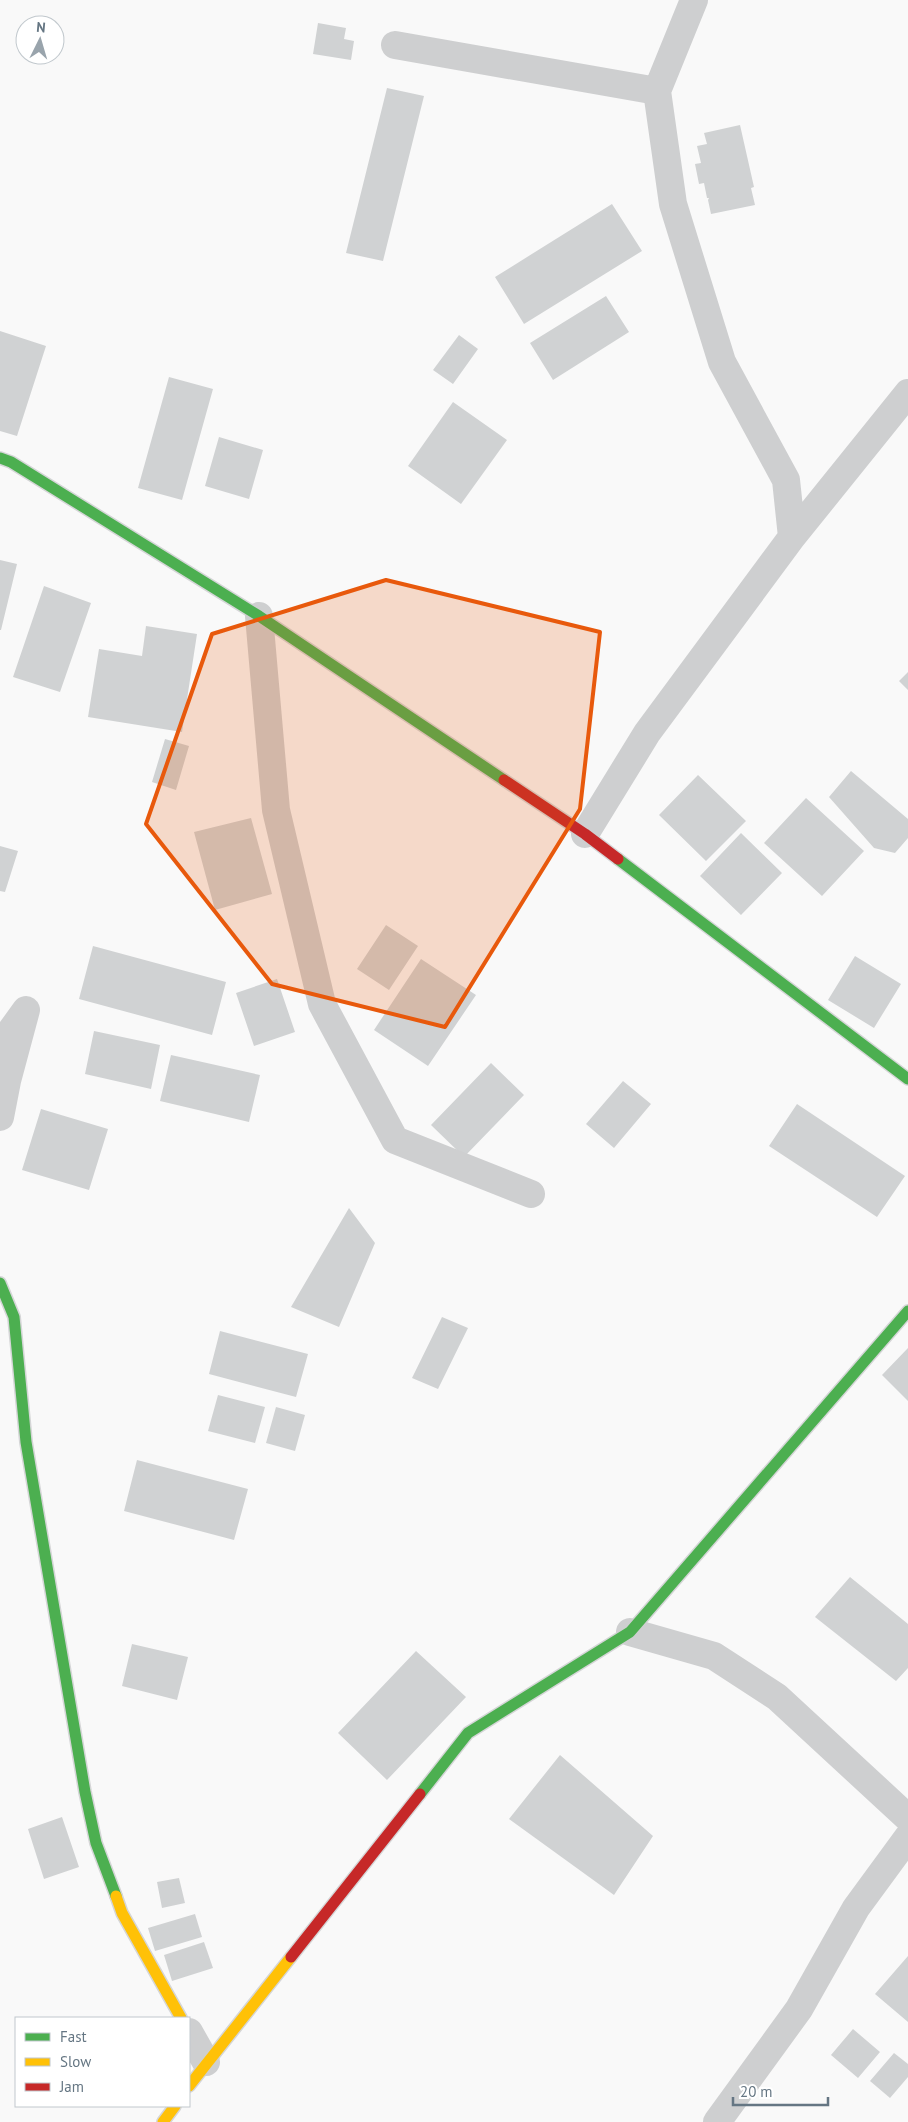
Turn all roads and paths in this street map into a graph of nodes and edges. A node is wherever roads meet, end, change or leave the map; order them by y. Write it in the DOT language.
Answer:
graph roads {
  1 [pos="694,0"];
  2 [pos="395,46"];
  3 [pos="657,91"];
  4 [pos="908,394"];
  5 [pos="0,458"];
  6 [pos="792,537"];
  7 [pos="259,616"];
  8 [pos="585,834"];
  9 [pos="0,1046"];
  10 [pos="908,1079"];
  11 [pos="0,1117"];
  12 [pos="531,1194"];
  13 [pos="0,1283"];
  14 [pos="908,1311"];
  15 [pos="630,1632"];
  16 [pos="908,1818"];
  17 [pos="908,1837"];
  18 [pos="180,2017"];
  19 [pos="190,2034"];
  20 [pos="206,2062"];
  21 [pos="190,2085"];
  22 [pos="174,2107"];
  23 [pos="163,2122"];
  24 [pos="717,2122"];
  1 -- 3 [label="street"];
  2 -- 3 [label="street"];
  3 -- 6 [label="street"];
  4 -- 6 [label="street"];
  5 -- 7 [label="street"];
  6 -- 8 [label="street"];
  7 -- 8 [label="street"];
  7 -- 12 [label="street"];
  8 -- 10 [label="street"];
  9 -- 11 [label="street"];
  13 -- 18 [label="street"];
  14 -- 15 [label="street"];
  15 -- 16 [label="street"];
  15 -- 20 [label="street"];
  17 -- 24 [label="street"];
  19 -- 20 [label="street"];
  20 -- 21 [label="street"];
  22 -- 23 [label="street"];
}
